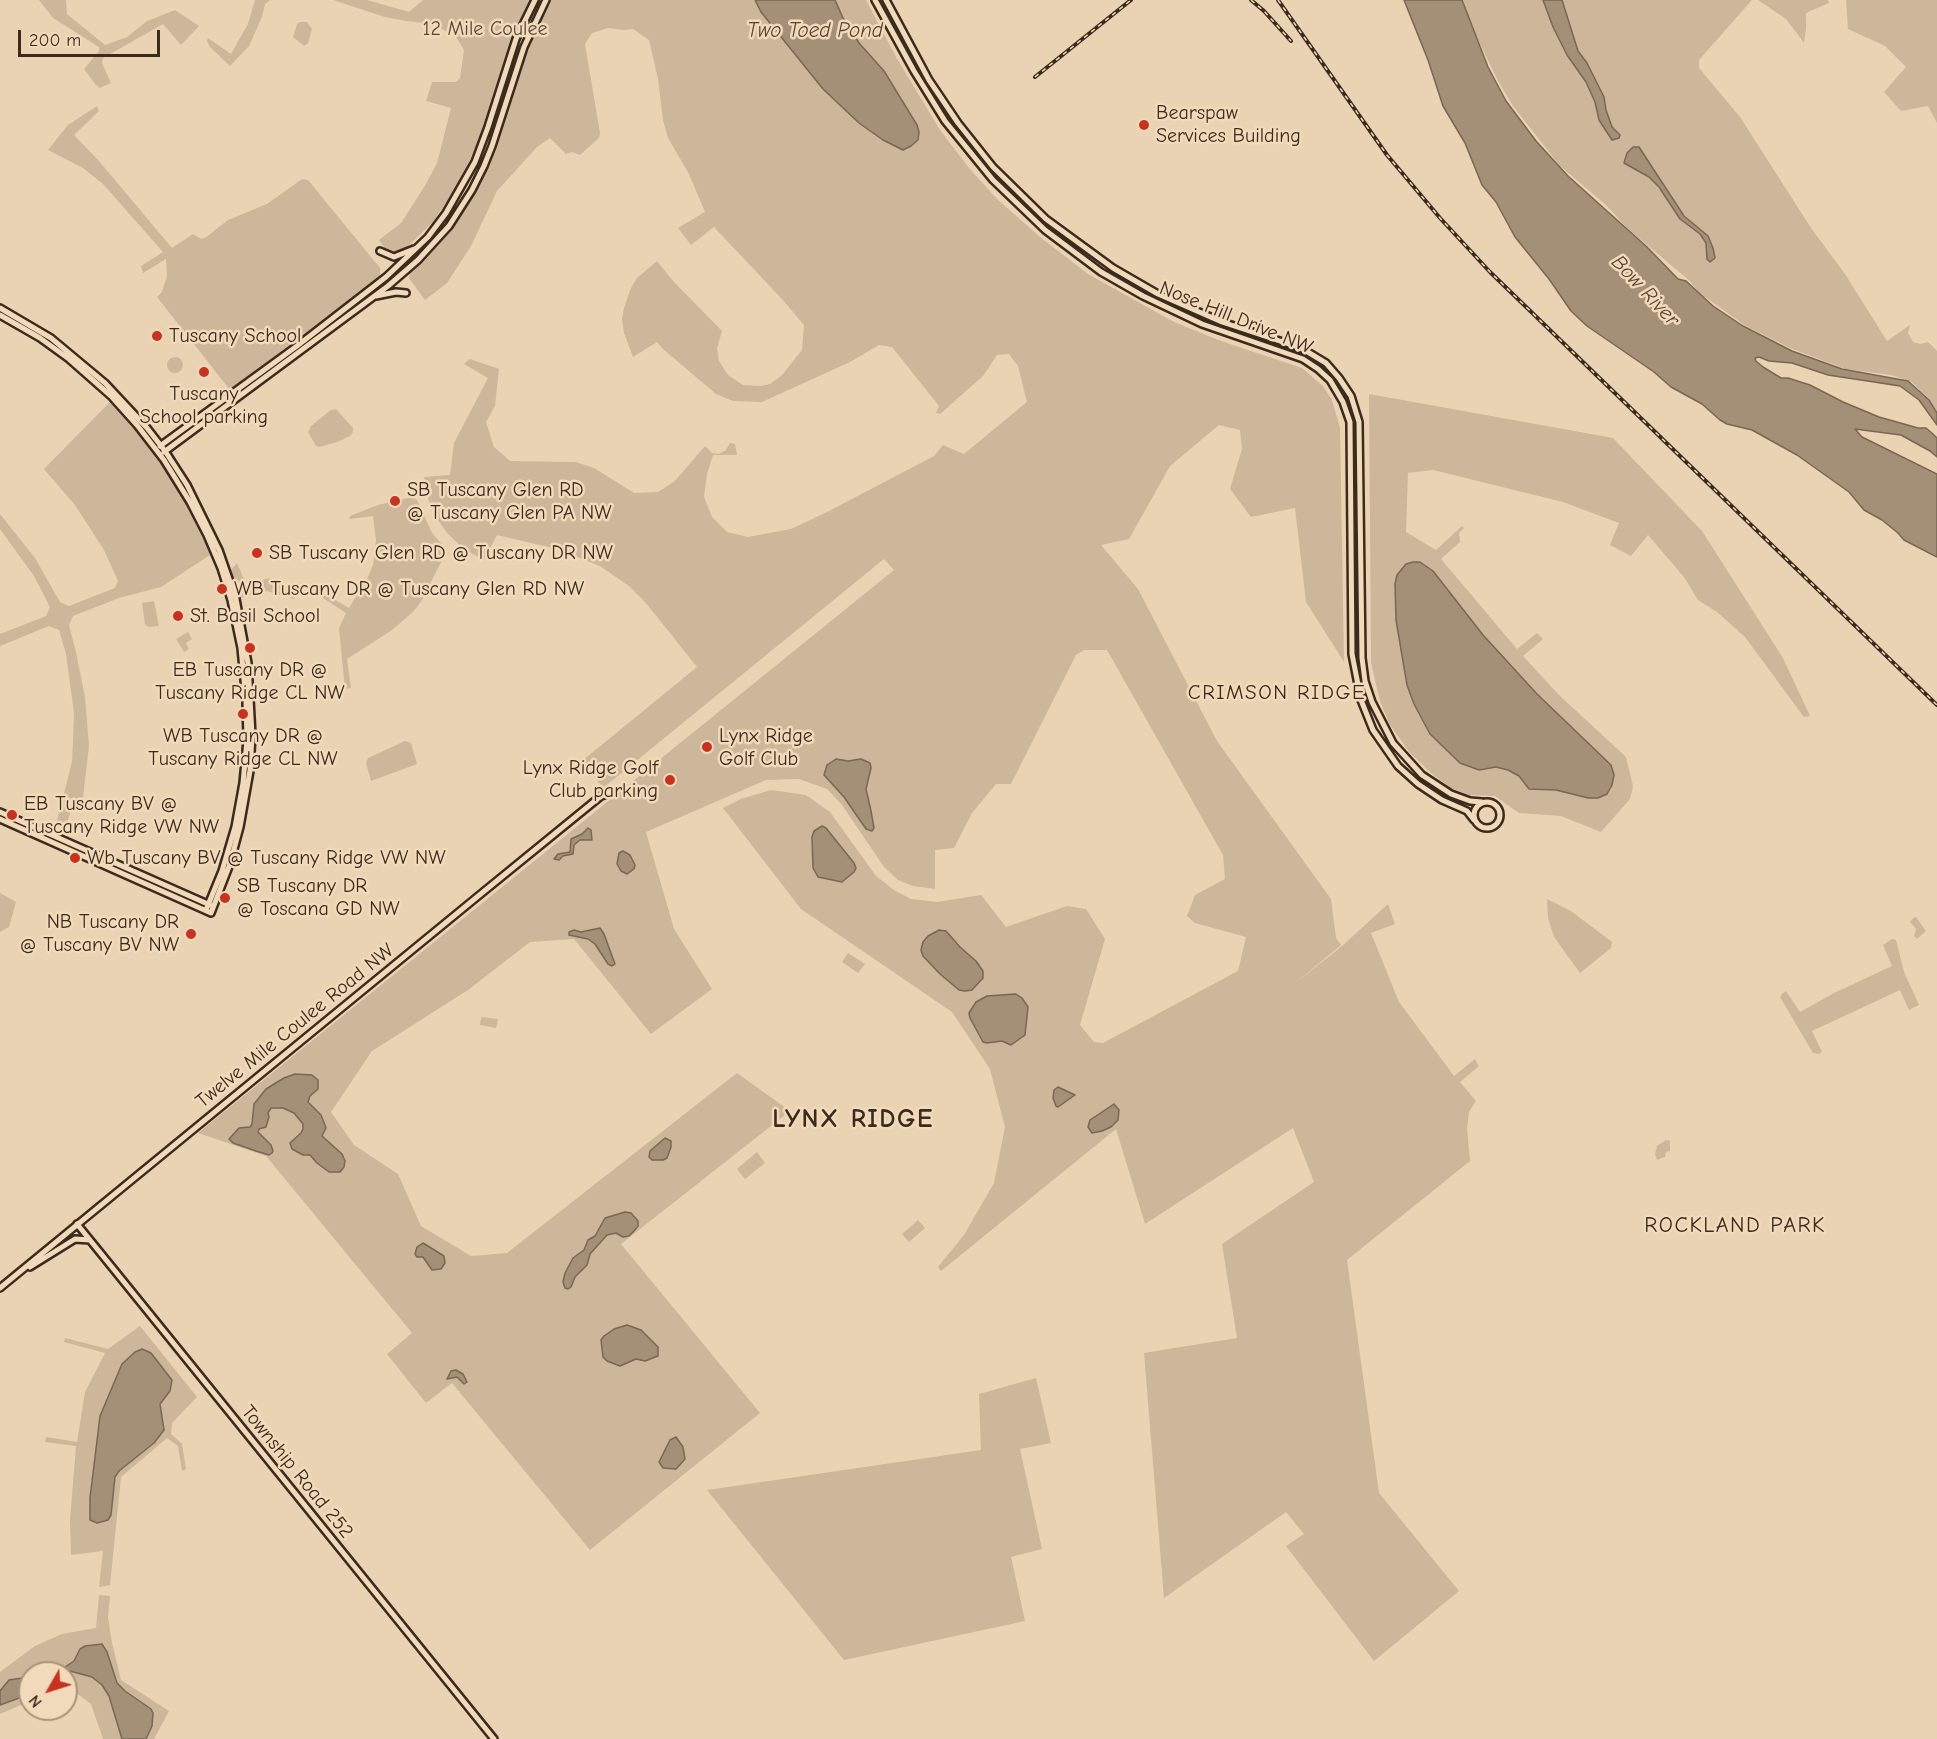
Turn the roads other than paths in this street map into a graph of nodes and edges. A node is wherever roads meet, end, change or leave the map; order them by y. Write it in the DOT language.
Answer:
graph roads {
  1 [pos="535,0"];
  2 [pos="546,0"];
  3 [pos="875,0"];
  4 [pos="886,0"];
  5 [pos="419,248"];
  6 [pos="380,251"];
  7 [pos="406,293"];
  8 [pos="375,297"];
  9 [pos="0,308"];
  10 [pos="0,315"];
  11 [pos="161,450"];
  12 [pos="1365,681"];
  13 [pos="1356,683"];
  14 [pos="613,792"];
  15 [pos="1482,802"];
  16 [pos="0,812"];
  17 [pos="0,819"];
  18 [pos="1474,820"];
  19 [pos="210,909"];
  20 [pos="77,1224"];
  21 [pos="91,1240"];
  22 [pos="11,1279"];
  23 [pos="0,1288"];
  24 [pos="494,1739"];
  1 -- 5 [label="street"];
  2 -- 8 [label="street"];
  3 -- 13 [label="street, Nose Hill Drive NW"];
  4 -- 12 [label="street, Nose Hill Drive NW"];
  5 -- 6 [label="street"];
  5 -- 11 [label="street"];
  7 -- 8 [label="street"];
  8 -- 11 [label="street"];
  9 -- 11 [label="street"];
  10 -- 11 [label="street"];
  11 -- 19 [label="street"];
  12 -- 13 [label="street"];
  12 -- 15 [label="street, Nose Hill Drive NW"];
  13 -- 18 [label="street, Nose Hill Drive NW"];
  14 -- 20 [label="street, Twelve Mile Coulee Road NW"];
  15 -- 18 [label="street"];
  15 -- 18 [label="street"];
  16 -- 19 [label="street"];
  17 -- 19 [label="street"];
  20 -- 21 [label="street, Township Road 252"];
  20 -- 22 [label="street, Twelve Mile Coulee Road NW"];
  21 -- 22 [label="street"];
  21 -- 24 [label="street, Township Road 252"];
  22 -- 23 [label="street, Twelve Mile Coulee Road NW"];
}
